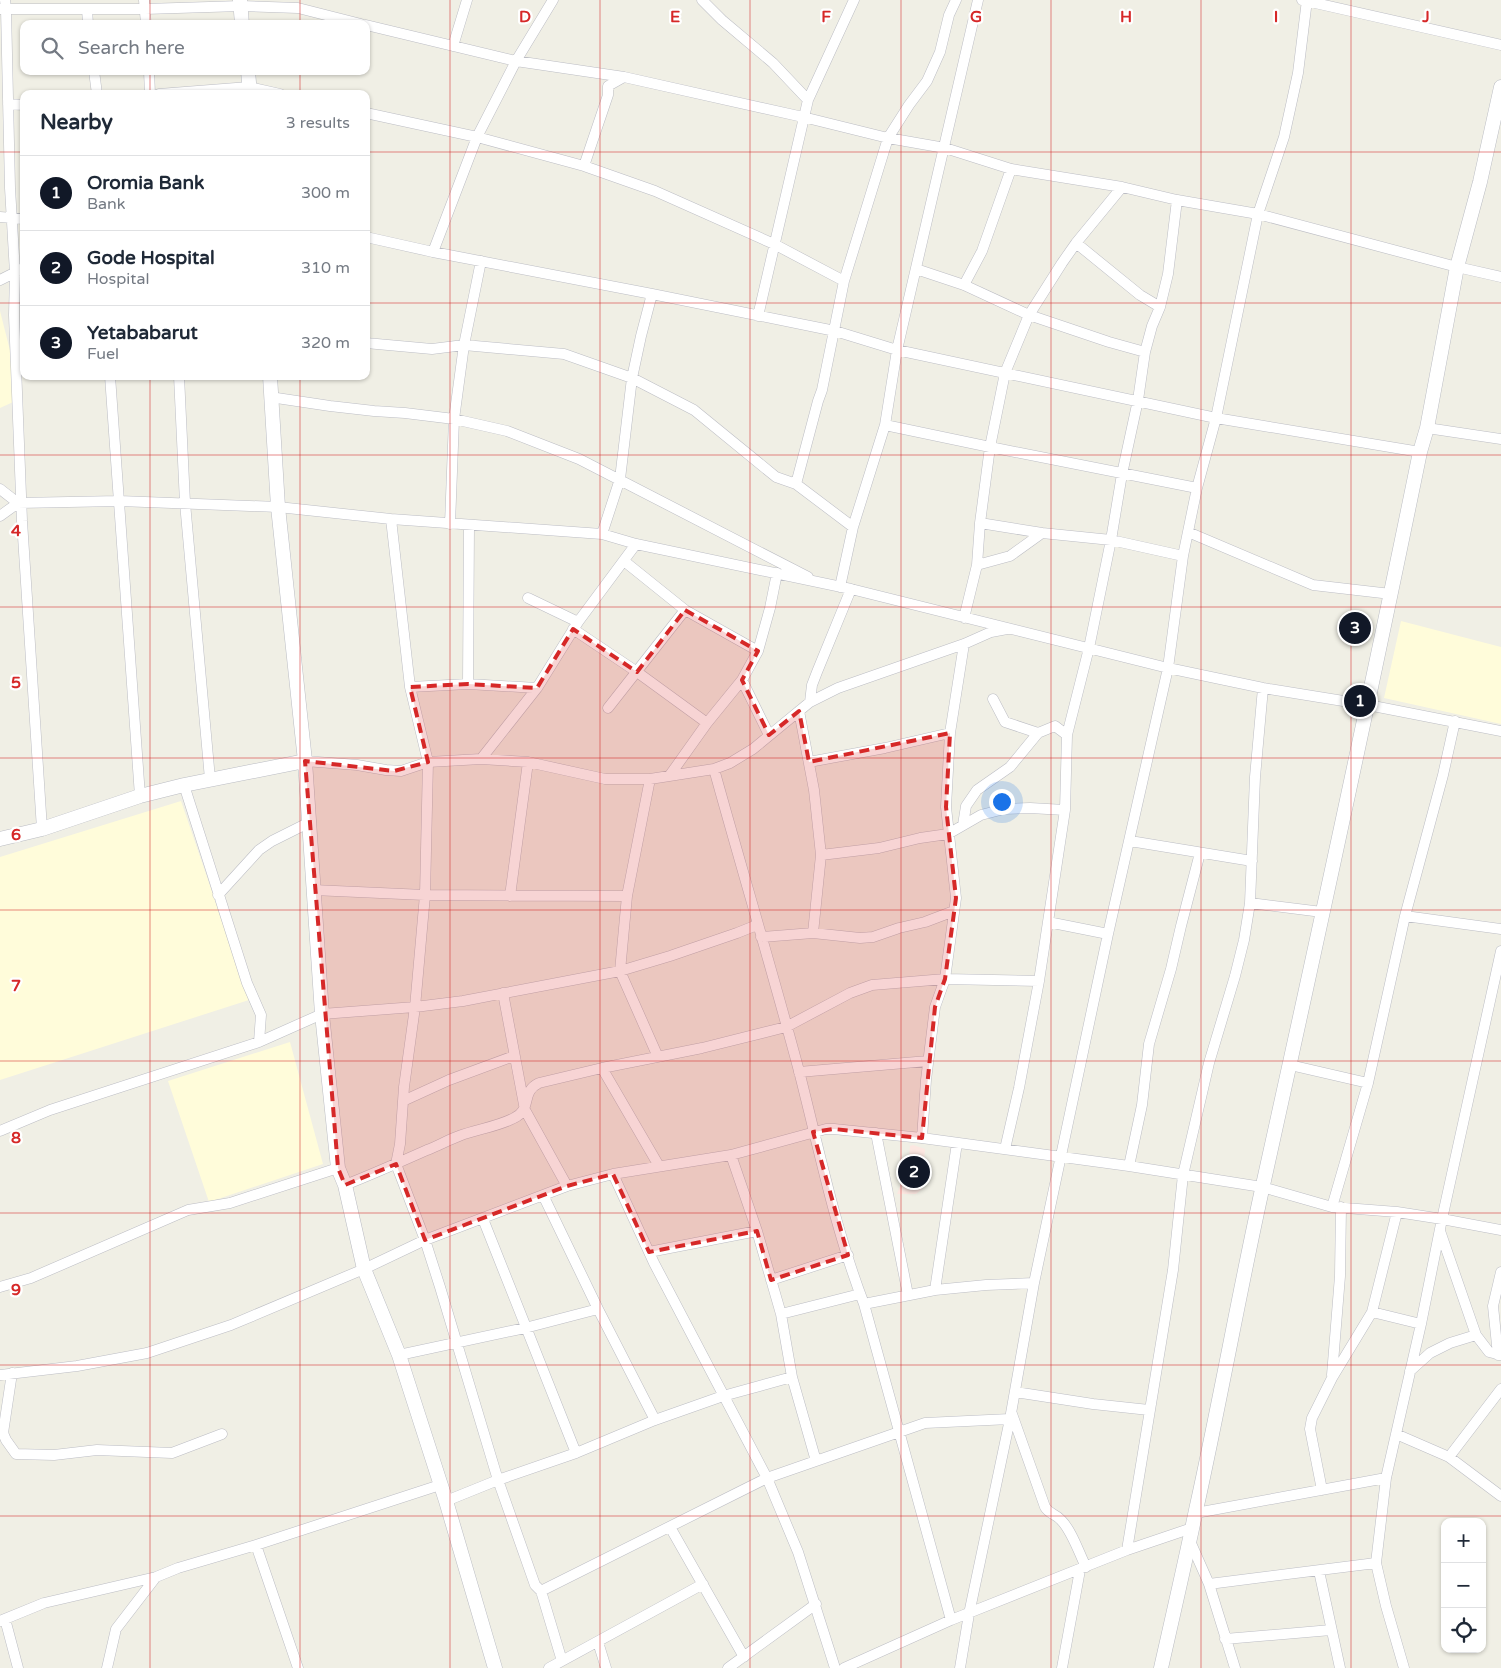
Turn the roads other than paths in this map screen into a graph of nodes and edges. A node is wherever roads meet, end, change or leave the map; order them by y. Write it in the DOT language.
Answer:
graph roads {
  1 [pos="466,0"];
  2 [pos="553,0"];
  3 [pos="702,0"];
  4 [pos="854,0"];
  5 [pos="956,0"];
  6 [pos="978,0"];
  7 [pos="1305,0"];
  8 [pos="240,3"];
  9 [pos="299,4"];
  10 [pos="144,5"];
  11 [pos="4,6"];
  12 [pos="86,9"];
  13 [pos="87,20"];
  14 [pos="146,20"];
  15 [pos="242,20"];
  16 [pos="349,20"];
  17 [pos="370,26"];
  18 [pos="1501,45"];
  19 [pos="453,46"];
  20 [pos="516,61"];
  21 [pos="95,75"];
  22 [pos="149,75"];
  23 [pos="248,75"];
  24 [pos="624,77"];
  25 [pos="1501,87"];
  26 [pos="96,90"];
  27 [pos="150,90"];
  28 [pos="249,90"];
  29 [pos="808,100"];
  30 [pos="8,104"];
  31 [pos="20,105"];
  32 [pos="370,113"];
  33 [pos="803,117"];
  34 [pos="478,137"];
  35 [pos="888,138"];
  36 [pos="945,148"];
  37 [pos="584,166"];
  38 [pos="1011,169"];
  39 [pos="1122,187"];
  40 [pos="1177,200"];
  41 [pos="1258,214"];
  42 [pos="0,217"];
  43 [pos="12,218"];
  44 [pos="20,219"];
  45 [pos="370,238"];
  46 [pos="1076,243"];
  47 [pos="774,244"];
  48 [pos="433,252"];
  49 [pos="481,261"];
  50 [pos="1457,267"];
  51 [pos="916,269"];
  52 [pos="20,271"];
  53 [pos="1501,277"];
  54 [pos="0,280"];
  55 [pos="844,280"];
  56 [pos="964,285"];
  57 [pos="652,294"];
  58 [pos="1160,307"];
  59 [pos="19,315"];
  60 [pos="1029,315"];
  61 [pos="758,316"];
  62 [pos="835,332"];
  63 [pos="370,343"];
  64 [pos="464,345"];
  65 [pos="897,350"];
  66 [pos="1145,352"];
  67 [pos="1005,373"];
  68 [pos="632,378"];
  69 [pos="110,380"];
  70 [pos="178,380"];
  71 [pos="270,380"];
  72 [pos="270,397"];
  73 [pos="1138,400"];
  74 [pos="1216,418"];
  75 [pos="454,419"];
  76 [pos="885,424"];
  77 [pos="1427,428"];
  78 [pos="1501,438"];
  79 [pos="990,447"];
  80 [pos="1420,452"];
  81 [pos="1122,474"];
  82 [pos="620,479"];
  83 [pos="796,484"];
  84 [pos="1197,488"];
  85 [pos="0,489"];
  86 [pos="119,501"];
  87 [pos="20,503"];
  88 [pos="185,503"];
  89 [pos="278,507"];
  90 [pos="0,516"];
  91 [pos="391,519"];
  92 [pos="980,523"];
  93 [pos="450,524"];
  94 [pos="469,525"];
  95 [pos="853,527"];
  96 [pos="1188,532"];
  97 [pos="1042,533"];
  98 [pos="602,534"];
  99 [pos="1111,540"];
  100 [pos="636,544"];
  101 [pos="1183,556"];
  102 [pos="624,561"];
  103 [pos="977,565"];
  104 [pos="777,573"];
  105 [pos="821,583"];
  106 [pos="846,588"];
  107 [pos="1391,594"];
  108 [pos="528,598"];
  109 [pos="685,610"];
  110 [pos="964,618"];
  111 [pos="576,626"];
  112 [pos="1010,628"];
  113 [pos="964,644"];
  114 [pos="1089,648"];
  115 [pos="758,651"];
  116 [pos="1168,668"];
  117 [pos="637,672"];
  118 [pos="742,680"];
  119 [pos="468,684"];
  120 [pos="410,687"];
  121 [pos="537,688"];
  122 [pos="1263,688"];
  123 [pos="993,699"];
  124 [pos="810,702"];
  125 [pos="1368,704"];
  126 [pos="608,708"];
  127 [pos="799,711"];
  128 [pos="1455,721"];
  129 [pos="707,723"];
  130 [pos="1501,731"];
  131 [pos="950,733"];
  132 [pos="1038,733"];
  133 [pos="769,735"];
  134 [pos="1067,735"];
  135 [pos="481,759"];
  136 [pos="305,761"];
  137 [pos="428,762"];
  138 [pos="528,762"];
  139 [pos="808,762"];
  140 [pos="714,769"];
  141 [pos="670,775"];
  142 [pos="210,779"];
  143 [pos="650,779"];
  144 [pos="184,785"];
  145 [pos="140,796"];
  146 [pos="1065,810"];
  147 [pos="310,822"];
  148 [pos="963,825"];
  149 [pos="42,829"];
  150 [pos="948,834"];
  151 [pos="0,839"];
  152 [pos="1130,842"];
  153 [pos="1200,853"];
  154 [pos="821,856"];
  155 [pos="1252,861"];
  156 [pos="313,890"];
  157 [pos="218,895"];
  158 [pos="426,895"];
  159 [pos="510,896"];
  160 [pos="627,896"];
  161 [pos="1250,903"];
  162 [pos="954,910"];
  163 [pos="1322,912"];
  164 [pos="1405,916"];
  165 [pos="1048,922"];
  166 [pos="758,925"];
  167 [pos="1501,929"];
  168 [pos="813,933"];
  169 [pos="1108,934"];
  170 [pos="761,937"];
  171 [pos="1501,950"];
  172 [pos="620,971"];
  173 [pos="945,979"];
  174 [pos="1039,981"];
  175 [pos="503,993"];
  176 [pos="415,1007"];
  177 [pos="322,1014"];
  178 [pos="786,1027"];
  179 [pos="259,1042"];
  180 [pos="514,1056"];
  181 [pos="658,1057"];
  182 [pos="928,1061"];
  183 [pos="1290,1065"];
  184 [pos="602,1068"];
  185 [pos="799,1072"];
  186 [pos="1368,1083"];
  187 [pos="403,1101"];
  188 [pos="525,1110"];
  189 [pos="0,1131"];
  190 [pos="813,1132"];
  191 [pos="876,1133"];
  192 [pos="922,1138"];
  193 [pos="956,1143"];
  194 [pos="1005,1149"];
  195 [pos="731,1155"];
  196 [pos="1060,1157"];
  197 [pos="396,1164"];
  198 [pos="659,1166"];
  199 [pos="1129,1166"];
  200 [pos="338,1168"];
  201 [pos="613,1174"];
  202 [pos="1183,1175"];
  203 [pos="345,1185"];
  204 [pos="567,1186"];
  205 [pos="1262,1187"];
  206 [pos="543,1195"];
  207 [pos="1336,1207"];
  208 [pos="1397,1212"];
  209 [pos="483,1219"];
  210 [pos="1442,1219"];
  211 [pos="1440,1230"];
  212 [pos="1501,1230"];
  213 [pos="757,1231"];
  214 [pos="425,1240"];
  215 [pos="649,1252"];
  216 [pos="848,1255"];
  217 [pos="364,1269"];
  218 [pos="1501,1272"];
  219 [pos="771,1280"];
  220 [pos="1034,1283"];
  221 [pos="0,1287"];
  222 [pos="935,1290"];
  223 [pos="908,1295"];
  224 [pos="862,1299"];
  225 [pos="598,1309"];
  226 [pos="1372,1312"];
  227 [pos="781,1314"];
  228 [pos="1421,1324"];
  229 [pos="525,1328"];
  230 [pos="1476,1335"];
  231 [pos="457,1342"];
  232 [pos="399,1355"];
  233 [pos="1500,1355"];
  234 [pos="1410,1371"];
  235 [pos="12,1373"];
  236 [pos="0,1375"];
  237 [pos="792,1377"];
  238 [pos="1332,1378"];
  239 [pos="1501,1389"];
  240 [pos="1015,1392"];
  241 [pos="723,1396"];
  242 [pos="1149,1410"];
  243 [pos="1011,1416"];
  244 [pos="655,1420"];
  245 [pos="900,1432"];
  246 [pos="222,1434"];
  247 [pos="1396,1434"];
  248 [pos="576,1453"];
  249 [pos="1448,1456"];
  250 [pos="816,1461"];
  251 [pos="768,1478"];
  252 [pos="1386,1478"];
  253 [pos="498,1480"];
  254 [pos="440,1484"];
  255 [pos="1322,1490"];
  256 [pos="1501,1496"];
  257 [pos="446,1500"];
  258 [pos="1196,1513"];
  259 [pos="670,1527"];
  260 [pos="1191,1534"];
  261 [pos="256,1545"];
  262 [pos="1127,1550"];
  263 [pos="1376,1562"];
  264 [pos="1083,1568"];
  265 [pos="1319,1570"];
  266 [pos="156,1577"];
  267 [pos="703,1584"];
  268 [pos="1209,1584"];
  269 [pos="541,1591"];
  270 [pos="816,1604"];
  271 [pos="969,1614"];
  272 [pos="2,1620"];
  273 [pos="951,1620"];
  274 [pos="1331,1630"];
  275 [pos="1225,1639"];
  276 [pos="598,1642"];
  277 [pos="744,1657"];
  278 [pos="562,1661"];
  279 [pos="18,1668"];
  280 [pos="107,1668"];
  281 [pos="298,1668"];
  282 [pos="495,1668"];
  283 [pos="549,1668"];
  284 [pos="606,1668"];
  285 [pos="728,1668"];
  286 [pos="835,1668"];
  287 [pos="844,1668"];
  288 [pos="960,1668"];
  289 [pos="1062,1668"];
  290 [pos="1160,1668"];
  291 [pos="1235,1668"];
  292 [pos="1340,1668"];
  293 [pos="1404,1668"];
  1 -- 19 [label="street"];
  2 -- 20 [label="street"];
  3 -- 29 [label="street"];
  4 -- 29 [label="street"];
  5 -- 35 [label="street"];
  6 -- 36 [label="street"];
  7 -- 18 [label="street"];
  7 -- 41 [label="street"];
  8 -- 9 [label="street"];
  8 -- 10 [label="street"];
  8 -- 15 [label="street"];
  9 -- 16 [label="street"];
  10 -- 12 [label="street"];
  10 -- 14 [label="street"];
  11 -- 12 [label="street"];
  11 -- 30 [label="street"];
  12 -- 13 [label="street"];
  17 -- 19 [label="street"];
  19 -- 20 [label="street"];
  20 -- 24 [label="street"];
  20 -- 34 [label="street"];
  21 -- 26 [label="street"];
  22 -- 27 [label="street"];
  23 -- 28 [label="street"];
  24 -- 33 [label="street"];
  24 -- 37 [label="street"];
  25 -- 50 [label="street"];
  29 -- 33 [label="street"];
  30 -- 31 [label="street"];
  30 -- 43 [label="street"];
  32 -- 34 [label="street"];
  33 -- 35 [label="street"];
  33 -- 47 [label="street"];
  34 -- 37 [label="street"];
  34 -- 48 [label="street"];
  35 -- 36 [label="street"];
  35 -- 55 [label="street"];
  36 -- 38 [label="street"];
  36 -- 51 [label="street"];
  37 -- 47 [label="street"];
  38 -- 39 [label="street"];
  38 -- 56 [label="street"];
  39 -- 40 [label="street"];
  39 -- 46 [label="street"];
  40 -- 41 [label="street"];
  40 -- 58 [label="street"];
  41 -- 50 [label="street"];
  41 -- 74 [label="street"];
  42 -- 43 [label="street"];
  43 -- 44 [label="street"];
  43 -- 52 [label="street"];
  45 -- 48 [label="street"];
  46 -- 58 [label="street"];
  46 -- 60 [label="street"];
  47 -- 55 [label="street"];
  47 -- 61 [label="street"];
  48 -- 49 [label="street"];
  49 -- 57 [label="street"];
  49 -- 64 [label="street"];
  50 -- 53 [label="street"];
  50 -- 77 [label="street"];
  51 -- 56 [label="street"];
  51 -- 65 [label="street"];
  52 -- 54 [label="street"];
  52 -- 59 [label="street"];
  55 -- 62 [label="street"];
  56 -- 60 [label="street"];
  57 -- 61 [label="street"];
  57 -- 68 [label="street"];
  58 -- 66 [label="street"];
  59 -- 87 [label="street"];
  60 -- 66 [label="street"];
  60 -- 67 [label="street"];
  61 -- 62 [label="street"];
  62 -- 65 [label="street"];
  62 -- 83 [label="street"];
  63 -- 64 [label="street"];
  64 -- 68 [label="street"];
  64 -- 75 [label="street"];
  65 -- 67 [label="street"];
  65 -- 76 [label="street"];
  66 -- 73 [label="street"];
  67 -- 73 [label="street"];
  67 -- 79 [label="street"];
  68 -- 82 [label="street"];
  68 -- 83 [label="street"];
  69 -- 86 [label="street"];
  70 -- 88 [label="street"];
  71 -- 72 [label="street"];
  72 -- 75 [label="street"];
  72 -- 89 [label="street"];
  73 -- 74 [label="street"];
  73 -- 81 [label="street"];
  74 -- 80 [label="street"];
  74 -- 84 [label="street"];
  75 -- 82 [label="street"];
  75 -- 93 [label="street"];
  76 -- 79 [label="street"];
  76 -- 95 [label="street"];
  77 -- 78 [label="street"];
  77 -- 80 [label="street"];
  79 -- 81 [label="street"];
  79 -- 92 [label="street"];
  80 -- 107 [label="street"];
  81 -- 84 [label="street"];
  81 -- 99 [label="street"];
  82 -- 98 [label="street"];
  82 -- 105 [label="street"];
  83 -- 95 [label="street"];
  84 -- 96 [label="street"];
  85 -- 87 [label="street"];
  86 -- 87 [label="street"];
  86 -- 88 [label="street"];
  86 -- 145 [label="street"];
  87 -- 90 [label="street"];
  87 -- 149 [label="street"];
  88 -- 89 [label="street"];
  88 -- 142 [label="street"];
  89 -- 91 [label="street"];
  89 -- 136 [label="street"];
  91 -- 93 [label="street"];
  91 -- 120 [label="street"];
  92 -- 97 [label="street"];
  92 -- 103 [label="street"];
  93 -- 94 [label="street"];
  94 -- 98 [label="street"];
  94 -- 119 [label="street"];
  95 -- 106 [label="street"];
  96 -- 101 [label="street"];
  96 -- 107 [label="street"];
  97 -- 99 [label="street"];
  97 -- 103 [label="street"];
  98 -- 100 [label="street"];
  99 -- 101 [label="street"];
  99 -- 114 [label="street"];
  100 -- 102 [label="street"];
  100 -- 104 [label="street"];
  101 -- 116 [label="street"];
  102 -- 109 [label="street"];
  102 -- 111 [label="street"];
  103 -- 110 [label="street"];
  104 -- 105 [label="street"];
  104 -- 115 [label="street"];
  105 -- 106 [label="street"];
  106 -- 110 [label="street"];
  106 -- 124 [label="street"];
  107 -- 125 [label="street"];
  108 -- 111 [label="street"];
  109 -- 115 [label="street"];
  109 -- 117 [label="street"];
  110 -- 112 [label="street"];
  111 -- 117 [label="street"];
  111 -- 121 [label="street"];
  112 -- 113 [label="street"];
  112 -- 114 [label="street"];
  113 -- 124 [label="street"];
  113 -- 131 [label="street"];
  114 -- 116 [label="street"];
  114 -- 134 [label="street"];
  115 -- 118 [label="street"];
  116 -- 122 [label="street"];
  116 -- 152 [label="street"];
  117 -- 126 [label="street"];
  117 -- 129 [label="street"];
  118 -- 129 [label="street"];
  118 -- 133 [label="street"];
  119 -- 120 [label="street"];
  119 -- 121 [label="street"];
  120 -- 137 [label="street"];
  121 -- 135 [label="street"];
  122 -- 125 [label="street"];
  122 -- 155 [label="street"];
  123 -- 132 [label="street"];
  124 -- 127 [label="street"];
  125 -- 128 [label="street"];
  125 -- 163 [label="street"];
  127 -- 133 [label="street"];
  127 -- 139 [label="street"];
  128 -- 130 [label="street"];
  128 -- 164 [label="street"];
  129 -- 141 [label="street"];
  131 -- 139 [label="street"];
  131 -- 150 [label="street"];
  132 -- 134 [label="street"];
  132 -- 148 [label="street"];
  133 -- 140 [label="street"];
  134 -- 146 [label="street"];
  135 -- 137 [label="street"];
  135 -- 138 [label="street"];
  136 -- 137 [label="street"];
  136 -- 142 [label="street"];
  136 -- 147 [label="street"];
  137 -- 158 [label="street"];
  138 -- 143 [label="street"];
  138 -- 159 [label="street"];
  139 -- 154 [label="street"];
  140 -- 141 [label="street"];
  140 -- 166 [label="street"];
  141 -- 143 [label="street"];
  142 -- 144 [label="street"];
  143 -- 160 [label="street"];
  144 -- 145 [label="street"];
  144 -- 157 [label="street"];
  145 -- 149 [label="street"];
  146 -- 148 [label="street"];
  146 -- 165 [label="street"];
  147 -- 156 [label="street"];
  147 -- 157 [label="street"];
  148 -- 150 [label="street"];
  149 -- 151 [label="street"];
  150 -- 154 [label="street"];
  150 -- 162 [label="street"];
  152 -- 153 [label="street"];
  152 -- 169 [label="street"];
  153 -- 155 [label="street"];
  153 -- 199 [label="street"];
  154 -- 168 [label="street"];
  155 -- 161 [label="street"];
  156 -- 158 [label="street"];
  156 -- 177 [label="street"];
  157 -- 179 [label="street"];
  158 -- 159 [label="street"];
  158 -- 176 [label="street"];
  159 -- 160 [label="street"];
  160 -- 172 [label="street"];
  161 -- 163 [label="street"];
  161 -- 202 [label="street"];
  162 -- 168 [label="street"];
  162 -- 173 [label="street"];
  163 -- 183 [label="street"];
  164 -- 167 [label="street"];
  164 -- 186 [label="street"];
  165 -- 169 [label="street"];
  165 -- 174 [label="street"];
  166 -- 170 [label="street"];
  166 -- 172 [label="street"];
  168 -- 170 [label="street"];
  169 -- 196 [label="street"];
  170 -- 178 [label="street"];
  171 -- 210 [label="street"];
  172 -- 175 [label="street"];
  172 -- 181 [label="street"];
  173 -- 174 [label="street"];
  173 -- 178 [label="street"];
  173 -- 182 [label="street"];
  174 -- 194 [label="street"];
  175 -- 176 [label="street"];
  175 -- 180 [label="street"];
  176 -- 177 [label="street"];
  176 -- 187 [label="street"];
  177 -- 179 [label="street"];
  177 -- 200 [label="street"];
  178 -- 181 [label="street"];
  178 -- 185 [label="street"];
  179 -- 189 [label="street"];
  180 -- 187 [label="street"];
  180 -- 188 [label="street"];
  181 -- 184 [label="street"];
  182 -- 185 [label="street"];
  182 -- 192 [label="street"];
  183 -- 186 [label="street"];
  183 -- 205 [label="street"];
  184 -- 188 [label="street"];
  184 -- 198 [label="street"];
  185 -- 190 [label="street"];
  186 -- 207 [label="street"];
  187 -- 197 [label="street"];
  188 -- 197 [label="street"];
  188 -- 204 [label="street"];
  190 -- 191 [label="street"];
  190 -- 195 [label="street"];
  190 -- 216 [label="street"];
  191 -- 192 [label="street"];
  191 -- 223 [label="street"];
  192 -- 193 [label="street"];
  193 -- 194 [label="street"];
  193 -- 222 [label="street"];
  194 -- 196 [label="street"];
  195 -- 198 [label="street"];
  195 -- 213 [label="street"];
  196 -- 199 [label="street"];
  196 -- 220 [label="street"];
  197 -- 203 [label="street"];
  197 -- 214 [label="street"];
  198 -- 201 [label="street"];
  199 -- 202 [label="street"];
  200 -- 203 [label="street"];
  200 -- 221 [label="street"];
  201 -- 204 [label="street"];
  201 -- 215 [label="street"];
  202 -- 205 [label="street"];
  202 -- 242 [label="street"];
  203 -- 217 [label="street"];
  204 -- 206 [label="street"];
  205 -- 207 [label="street"];
  205 -- 258 [label="street"];
  206 -- 209 [label="street"];
  206 -- 225 [label="street"];
  207 -- 208 [label="street"];
  207 -- 238 [label="street"];
  208 -- 210 [label="street"];
  208 -- 226 [label="street"];
  209 -- 214 [label="street"];
  209 -- 229 [label="street"];
  210 -- 211 [label="street"];
  210 -- 212 [label="street"];
  211 -- 228 [label="street"];
  211 -- 230 [label="street"];
  213 -- 215 [label="street"];
  213 -- 219 [label="street"];
  214 -- 217 [label="street"];
  214 -- 231 [label="street"];
  215 -- 241 [label="street"];
  216 -- 219 [label="street"];
  216 -- 224 [label="street"];
  217 -- 232 [label="street"];
  217 -- 235 [label="street"];
  218 -- 233 [label="street"];
  219 -- 227 [label="street"];
  220 -- 222 [label="street"];
  220 -- 240 [label="street"];
  222 -- 223 [label="street"];
  223 -- 224 [label="street"];
  224 -- 227 [label="street"];
  224 -- 245 [label="street"];
  225 -- 229 [label="street"];
  225 -- 244 [label="street"];
  226 -- 228 [label="street"];
  226 -- 238 [label="street"];
  227 -- 237 [label="street"];
  228 -- 234 [label="street"];
  229 -- 231 [label="street"];
  229 -- 248 [label="street"];
  230 -- 233 [label="street"];
  230 -- 234 [label="street"];
  231 -- 232 [label="street"];
  231 -- 253 [label="street"];
  232 -- 254 [label="street"];
  234 -- 247 [label="street"];
  235 -- 236 [label="street"];
  235 -- 246 [label="street"];
  237 -- 241 [label="street"];
  237 -- 250 [label="street"];
  238 -- 255 [label="street"];
  239 -- 249 [label="street"];
  240 -- 242 [label="street"];
  240 -- 243 [label="street"];
  241 -- 244 [label="street"];
  241 -- 251 [label="street"];
  242 -- 262 [label="street"];
  243 -- 245 [label="street"];
  243 -- 264 [label="street"];
  243 -- 271 [label="street"];
  244 -- 248 [label="street"];
  245 -- 250 [label="street"];
  245 -- 273 [label="street"];
  247 -- 249 [label="street"];
  247 -- 252 [label="street"];
  248 -- 253 [label="street"];
  249 -- 256 [label="street"];
  250 -- 251 [label="street"];
  251 -- 259 [label="street"];
  251 -- 270 [label="street"];
  252 -- 255 [label="street"];
  252 -- 263 [label="street"];
  253 -- 257 [label="street"];
  253 -- 269 [label="street"];
  254 -- 257 [label="street"];
  254 -- 261 [label="street"];
  255 -- 258 [label="street"];
  257 -- 282 [label="street"];
  258 -- 260 [label="street"];
  259 -- 267 [label="street"];
  259 -- 269 [label="street"];
  260 -- 262 [label="street"];
  260 -- 268 [label="street"];
  260 -- 290 [label="street"];
  261 -- 266 [label="street"];
  261 -- 281 [label="street"];
  262 -- 264 [label="street"];
  263 -- 265 [label="street"];
  263 -- 293 [label="street"];
  264 -- 271 [label="street"];
  264 -- 289 [label="street"];
  265 -- 268 [label="street"];
  265 -- 274 [label="street"];
  266 -- 272 [label="street"];
  266 -- 280 [label="street"];
  267 -- 276 [label="street"];
  267 -- 277 [label="street"];
  268 -- 275 [label="street"];
  269 -- 278 [label="street"];
  270 -- 277 [label="street"];
  270 -- 286 [label="street"];
  271 -- 273 [label="street"];
  271 -- 288 [label="street"];
  272 -- 279 [label="street"];
  273 -- 287 [label="street"];
  274 -- 275 [label="street"];
  274 -- 292 [label="street"];
  275 -- 291 [label="street"];
  276 -- 278 [label="street"];
  276 -- 284 [label="street"];
  277 -- 285 [label="street"];
  278 -- 283 [label="street"];
}
